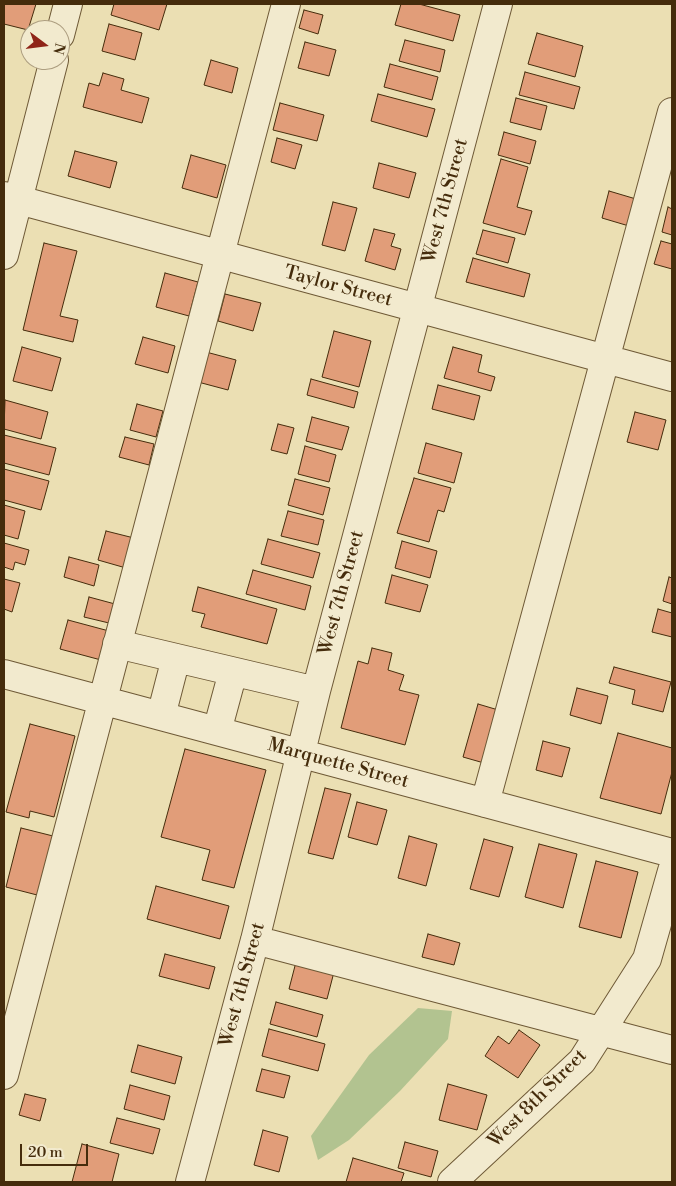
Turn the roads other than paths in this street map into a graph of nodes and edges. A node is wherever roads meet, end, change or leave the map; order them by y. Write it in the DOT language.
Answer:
graph roads {
  1 [pos="68,4"];
  2 [pos="286,4"];
  3 [pos="498,4"];
  4 [pos="64,20"];
  5 [pos="51,70"];
  6 [pos="672,112"];
  7 [pos="11,198"];
  8 [pos="4,255"];
  9 [pos="219,255"];
  10 [pos="418,308"];
  11 [pos="605,359"];
  12 [pos="672,378"];
  13 [pos="117,644"];
  14 [pos="176,658"];
  15 [pos="233,672"];
  16 [pos="4,674"];
  17 [pos="316,691"];
  18 [pos="102,701"];
  19 [pos="162,716"];
  20 [pos="217,731"];
  21 [pos="301,754"];
  22 [pos="485,803"];
  23 [pos="672,853"];
  24 [pos="672,871"];
  25 [pos="255,940"];
  26 [pos="601,1031"];
  27 [pos="672,1050"];
  28 [pos="4,1075"];
  29 [pos="190,1182"];
  30 [pos="452,1182"];
  1 -- 4 [label="street"];
  2 -- 9 [label="street"];
  3 -- 10 [label="street, West 7th Street"];
  5 -- 7 [label="street"];
  6 -- 11 [label="street"];
  7 -- 8 [label="street"];
  7 -- 9 [label="street, Taylor Street"];
  9 -- 10 [label="street, Taylor Street"];
  9 -- 13 [label="street"];
  10 -- 11 [label="street, Taylor Street"];
  10 -- 17 [label="street, West 7th Street"];
  11 -- 12 [label="street, Taylor Street"];
  11 -- 22 [label="street"];
  13 -- 14 [label="street"];
  13 -- 18 [label="street"];
  14 -- 15 [label="street"];
  14 -- 19 [label="street"];
  15 -- 17 [label="street"];
  15 -- 20 [label="street"];
  16 -- 18 [label="street, Marquette Street"];
  17 -- 21 [label="street, West 7th Street"];
  18 -- 19 [label="street, Marquette Street"];
  18 -- 28 [label="street"];
  19 -- 20 [label="street, Marquette Street"];
  20 -- 21 [label="street, Marquette Street"];
  21 -- 22 [label="street, Marquette Street"];
  21 -- 25 [label="street, West 7th Street"];
  22 -- 23 [label="street, Marquette Street"];
  24 -- 26 [label="street, West 8th Street"];
  25 -- 26 [label="street"];
  25 -- 29 [label="street, West 7th Street"];
  26 -- 27 [label="street"];
  26 -- 30 [label="street, West 8th Street"];
}
